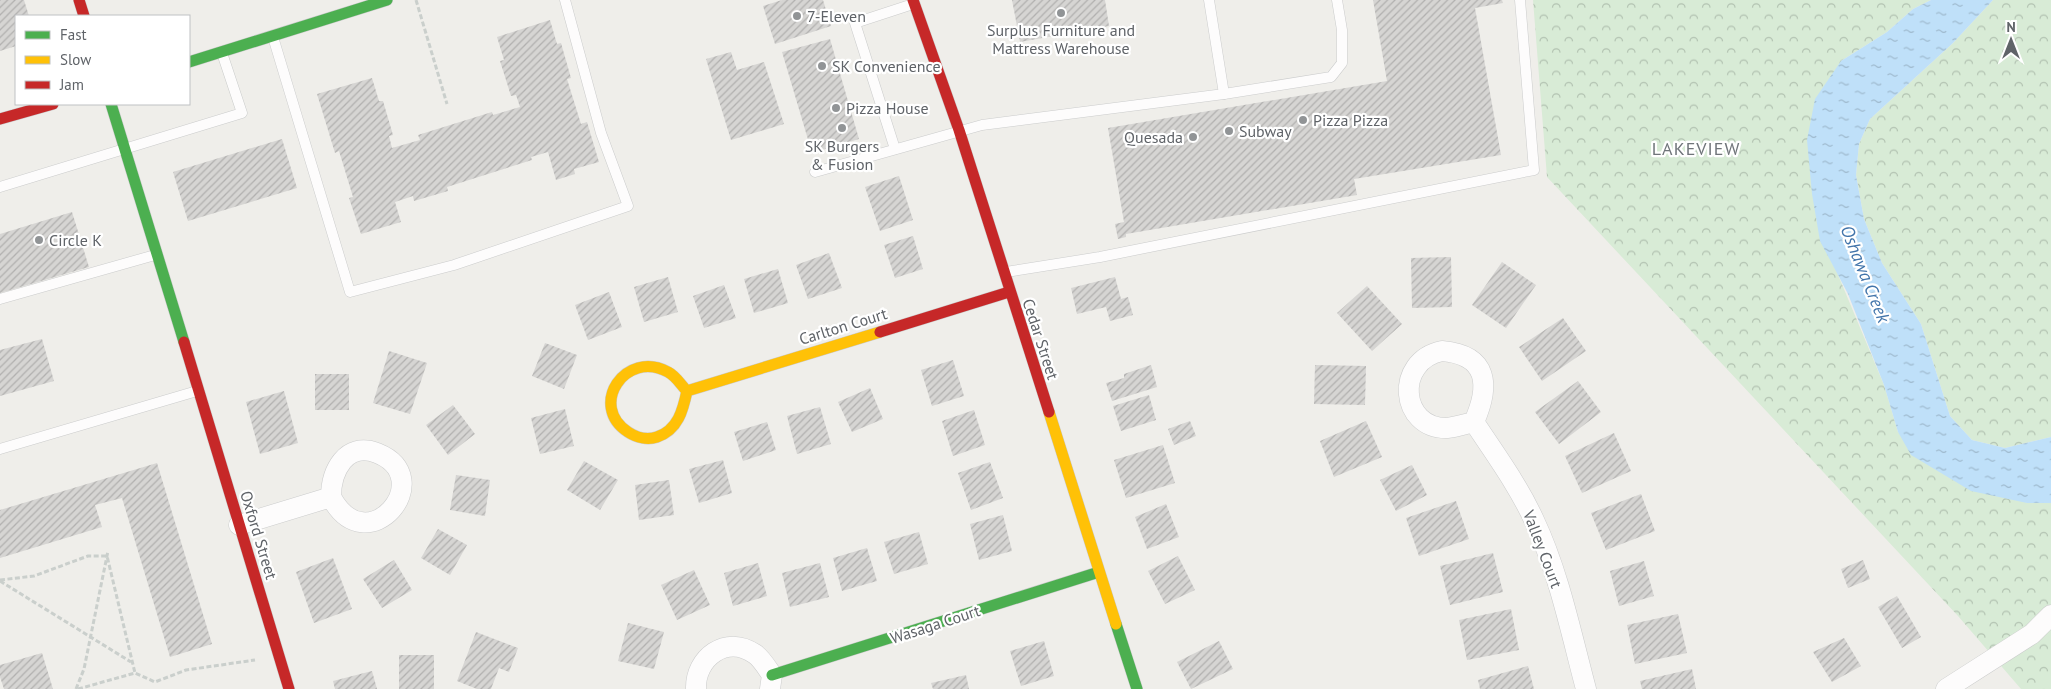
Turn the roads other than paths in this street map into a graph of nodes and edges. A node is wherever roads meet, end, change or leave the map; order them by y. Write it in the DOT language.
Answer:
graph roads {
  1 [pos="79,0"];
  2 [pos="387,0"];
  3 [pos="565,0"];
  4 [pos="1208,0"];
  5 [pos="1337,0"];
  6 [pos="1520,0"];
  7 [pos="913,2"];
  8 [pos="84,15"];
  9 [pos="273,36"];
  10 [pos="222,52"];
  11 [pos="190,62"];
  12 [pos="1224,94"];
  13 [pos="49,105"];
  14 [pos="111,105"];
  15 [pos="0,119"];
  16 [pos="959,130"];
  17 [pos="895,149"];
  18 [pos="125,150"];
  19 [pos="815,172"];
  20 [pos="0,187"];
  21 [pos="156,255"];
  22 [pos="1003,273"];
  23 [pos="1009,292"];
  24 [pos="0,299"];
  25 [pos="197,391"];
  26 [pos="687,391"];
  27 [pos="1474,422"];
  28 [pos="0,449"];
  29 [pos="331,497"];
  30 [pos="238,525"];
  31 [pos="1099,572"];
  32 [pos="2051,616"];
  33 [pos="771,682"];
  34 [pos="289,689"];
  35 [pos="696,689"];
  36 [pos="1137,689"];
  37 [pos="1586,689"];
  38 [pos="1946,689"];
  1 -- 8 [label="street"];
  2 -- 9 [label="street"];
  3 -- 9 [label="lane"];
  4 -- 12 [label="lane"];
  5 -- 12 [label="lane"];
  6 -- 22 [label="lane"];
  7 -- 16 [label="street, Cedar Street"];
  7 -- 17 [label="lane"];
  9 -- 10 [label="street"];
  10 -- 11 [label="street"];
  10 -- 18 [label="lane"];
  12 -- 16 [label="lane"];
  13 -- 15 [label="street"];
  14 -- 18 [label="street, Oxford Street"];
  16 -- 17 [label="lane"];
  16 -- 22 [label="street, Cedar Street"];
  17 -- 19 [label="lane"];
  18 -- 20 [label="lane"];
  18 -- 21 [label="street, Oxford Street"];
  21 -- 24 [label="lane"];
  21 -- 25 [label="street, Oxford Street"];
  22 -- 23 [label="street, Cedar Street"];
  23 -- 26 [label="street, Carlton Court"];
  23 -- 31 [label="street, Cedar Street"];
  25 -- 28 [label="lane"];
  25 -- 30 [label="street, Oxford Street"];
  26 -- 26 [label="street"];
  27 -- 37 [label="street, Valley Court"];
  29 -- 30 [label="street"];
  30 -- 34 [label="street, Oxford Street"];
  31 -- 33 [label="street, Wasaga Court"];
  31 -- 36 [label="street, Cedar Street"];
  32 -- 38 [label="street"];
  33 -- 35 [label="street, Wasaga Court"];
}
